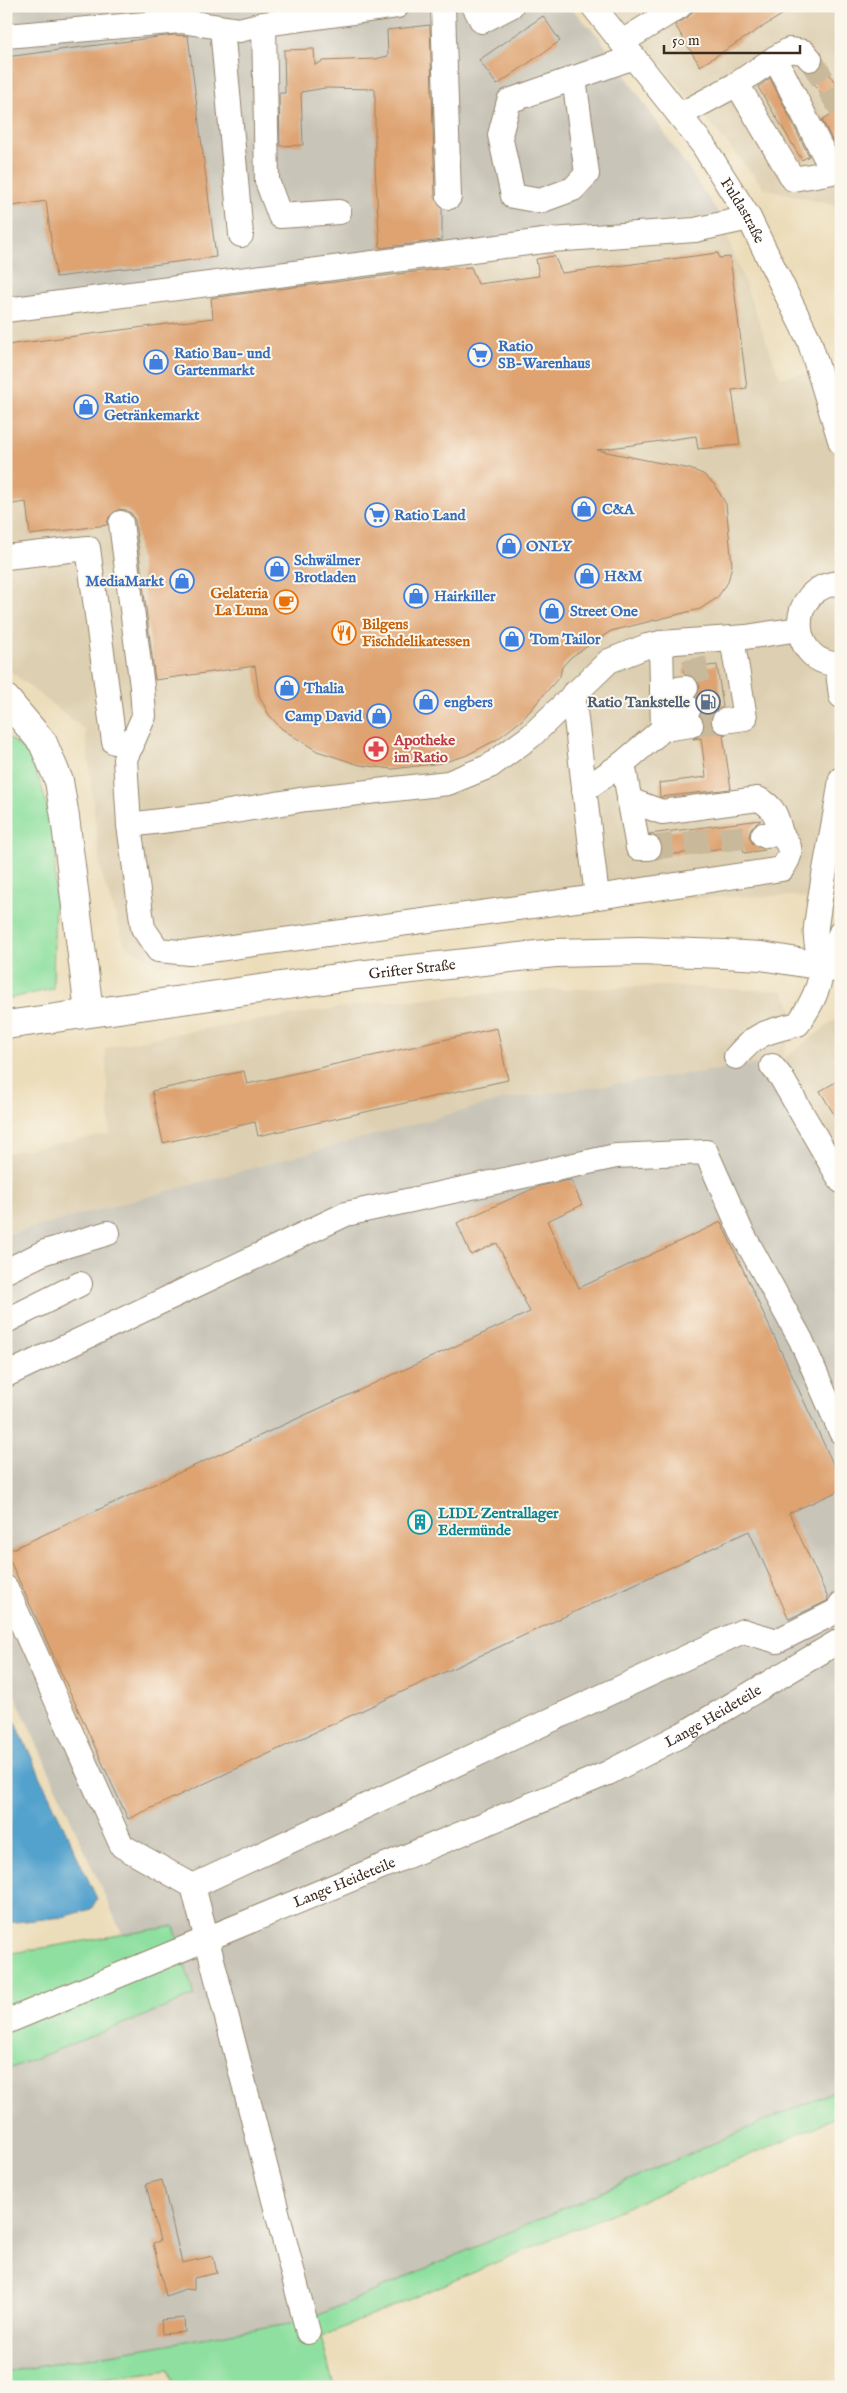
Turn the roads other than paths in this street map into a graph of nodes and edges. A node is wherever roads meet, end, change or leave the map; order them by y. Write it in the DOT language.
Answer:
graph roads {
  1 [pos="397,6"];
  2 [pos="443,6"];
  3 [pos="474,6"];
  4 [pos="511,6"];
  5 [pos="593,6"];
  6 [pos="680,6"];
  7 [pos="264,24"];
  8 [pos="222,28"];
  9 [pos="6,36"];
  10 [pos="628,50"];
  11 [pos="775,58"];
  12 [pos="810,59"];
  13 [pos="574,78"];
  14 [pos="737,84"];
  15 [pos="680,116"];
  16 [pos="837,170"];
  17 [pos="449,197"];
  18 [pos="339,212"];
  19 [pos="749,218"];
  20 [pos="241,235"];
  21 [pos="6,310"];
  22 [pos="841,443"];
  23 [pos="121,523"];
  24 [pos="6,557"];
  25 [pos="841,583"];
  26 [pos="799,629"];
  27 [pos="732,638"];
  28 [pos="661,643"];
  29 [pos="839,664"];
  30 [pos="728,689"];
  31 [pos="573,694"];
  32 [pos="841,696"];
  33 [pos="6,699"];
  34 [pos="6,721"];
  35 [pos="38,734"];
  36 [pos="132,745"];
  37 [pos="623,762"];
  38 [pos="841,779"];
  39 [pos="584,790"];
  40 [pos="630,800"];
  41 [pos="129,825"];
  42 [pos="648,848"];
  43 [pos="597,897"];
  44 [pos="841,932"];
  45 [pos="831,967"];
  46 [pos="88,1012"];
  47 [pos="6,1025"];
  48 [pos="736,1057"];
  49 [pos="772,1066"];
  50 [pos="841,1181"];
  51 [pos="108,1233"];
  52 [pos="6,1271"];
  53 [pos="80,1284"];
  54 [pos="6,1321"];
  55 [pos="6,1375"];
  56 [pos="841,1432"];
  57 [pos="6,1588"];
  58 [pos="841,1604"];
  59 [pos="841,1640"];
  60 [pos="193,1886"];
  61 [pos="208,1940"];
  62 [pos="6,2022"];
  63 [pos="308,2332"];
  1 -- 7 [label="street"];
  2 -- 17 [label="street"];
  3 -- 4 [label="street"];
  5 -- 10 [label="street, Fuldastraße"];
  6 -- 10 [label="street"];
  7 -- 8 [label="street"];
  7 -- 18 [label="street"];
  8 -- 9 [label="street"];
  8 -- 20 [label="street"];
  10 -- 13 [label="street"];
  10 -- 15 [label="street, Fuldastraße"];
  11 -- 12 [label="street"];
  11 -- 14 [label="street"];
  11 -- 16 [label="street"];
  13 -- 13 [label="street"];
  14 -- 15 [label="street"];
  14 -- 16 [label="street"];
  15 -- 19 [label="street, Fuldastraße"];
  19 -- 21 [label="street"];
  19 -- 22 [label="street, Fuldastraße"];
  23 -- 36 [label="street"];
  24 -- 36 [label="street"];
  25 -- 26 [label="street"];
  26 -- 27 [label="street"];
  26 -- 29 [label="street"];
  27 -- 28 [label="street"];
  27 -- 30 [label="street"];
  28 -- 31 [label="street"];
  28 -- 37 [label="street"];
  29 -- 32 [label="street"];
  31 -- 39 [label="street"];
  31 -- 41 [label="street"];
  33 -- 35 [label="main road"];
  34 -- 35 [label="main road"];
  35 -- 46 [label="main road"];
  36 -- 41 [label="street"];
  37 -- 39 [label="street"];
  37 -- 40 [label="street"];
  38 -- 45 [label="street"];
  39 -- 43 [label="street"];
  40 -- 42 [label="street"];
  40 -- 43 [label="street"];
  41 -- 43 [label="street"];
  44 -- 45 [label="street"];
  45 -- 46 [label="main road, Grifter Straße"];
  45 -- 48 [label="street"];
  46 -- 47 [label="main road, Grifter Straße"];
  49 -- 50 [label="street"];
  51 -- 52 [label="street"];
  53 -- 54 [label="street"];
  55 -- 56 [label="street"];
  57 -- 60 [label="street"];
  58 -- 60 [label="street"];
  59 -- 61 [label="street, Lange Heideteile"];
  60 -- 61 [label="street"];
  61 -- 62 [label="street, Lange Heideteile"];
  61 -- 63 [label="street"];
}
